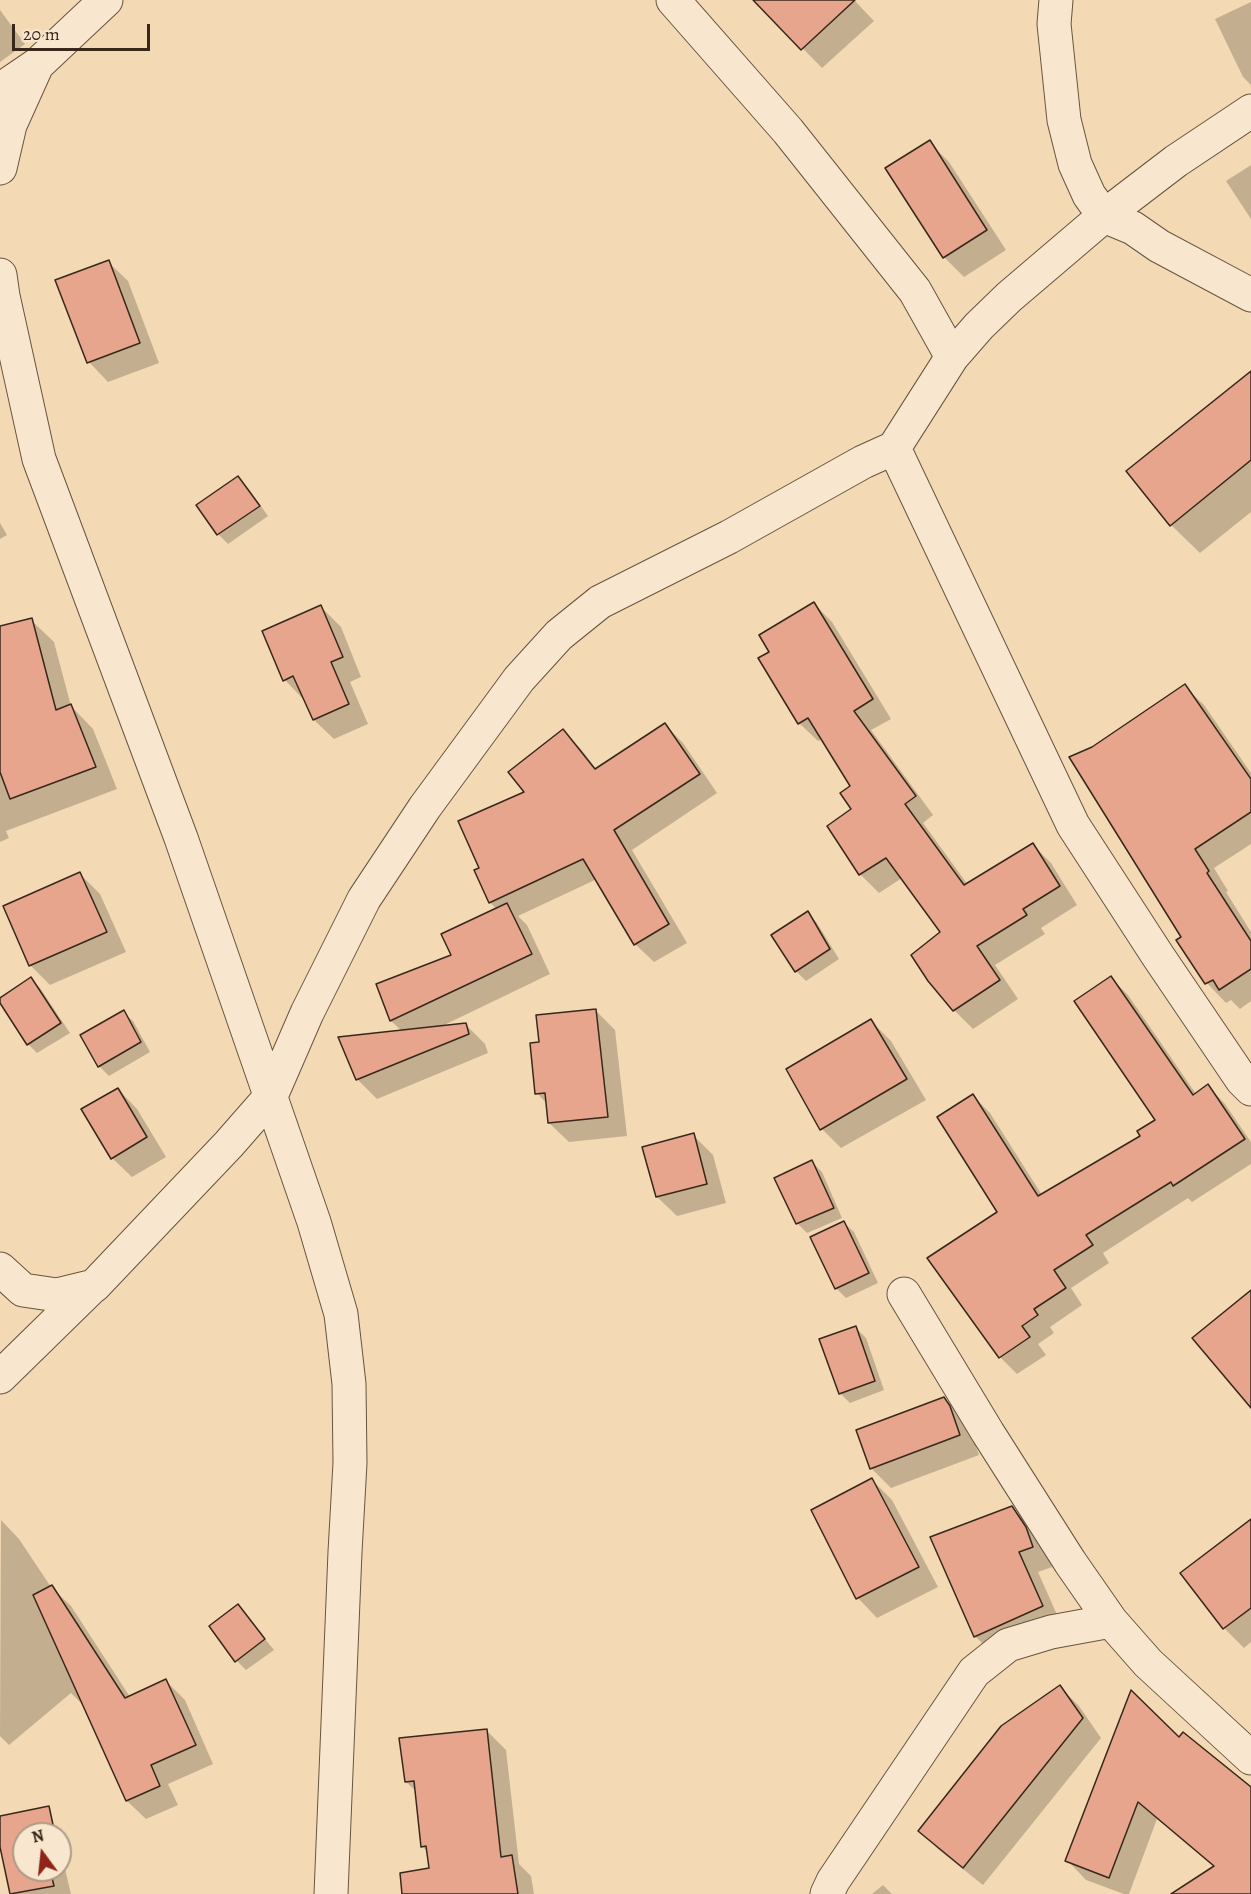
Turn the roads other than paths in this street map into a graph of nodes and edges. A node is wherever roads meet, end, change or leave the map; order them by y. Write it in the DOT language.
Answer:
graph roads {
  1 [pos="106,0"];
  2 [pos="673,0"];
  3 [pos="1056,0"];
  4 [pos="38,64"];
  5 [pos="0,90"];
  6 [pos="1251,111"];
  7 [pos="0,168"];
  8 [pos="1104,216"];
  9 [pos="0,275"];
  10 [pos="1251,295"];
  11 [pos="952,357"];
  12 [pos="894,448"];
  13 [pos="1251,1089"];
  14 [pos="271,1096"];
  15 [pos="0,1269"];
  16 [pos="94,1286"];
  17 [pos="904,1294"];
  18 [pos="0,1377"];
  19 [pos="1111,1621"];
  20 [pos="1251,1758"];
  21 [pos="331,1894"];
  22 [pos="827,1894"];
  1 -- 4 [label="street"];
  2 -- 11 [label="street"];
  3 -- 8 [label="street"];
  4 -- 5 [label="street"];
  4 -- 7 [label="street"];
  6 -- 8 [label="street"];
  8 -- 10 [label="street"];
  8 -- 11 [label="street"];
  9 -- 14 [label="street"];
  11 -- 12 [label="street"];
  12 -- 13 [label="street"];
  12 -- 14 [label="street"];
  14 -- 16 [label="street"];
  14 -- 21 [label="street"];
  15 -- 16 [label="street"];
  16 -- 18 [label="street"];
  17 -- 19 [label="street"];
  19 -- 20 [label="street"];
  19 -- 22 [label="street"];
}
